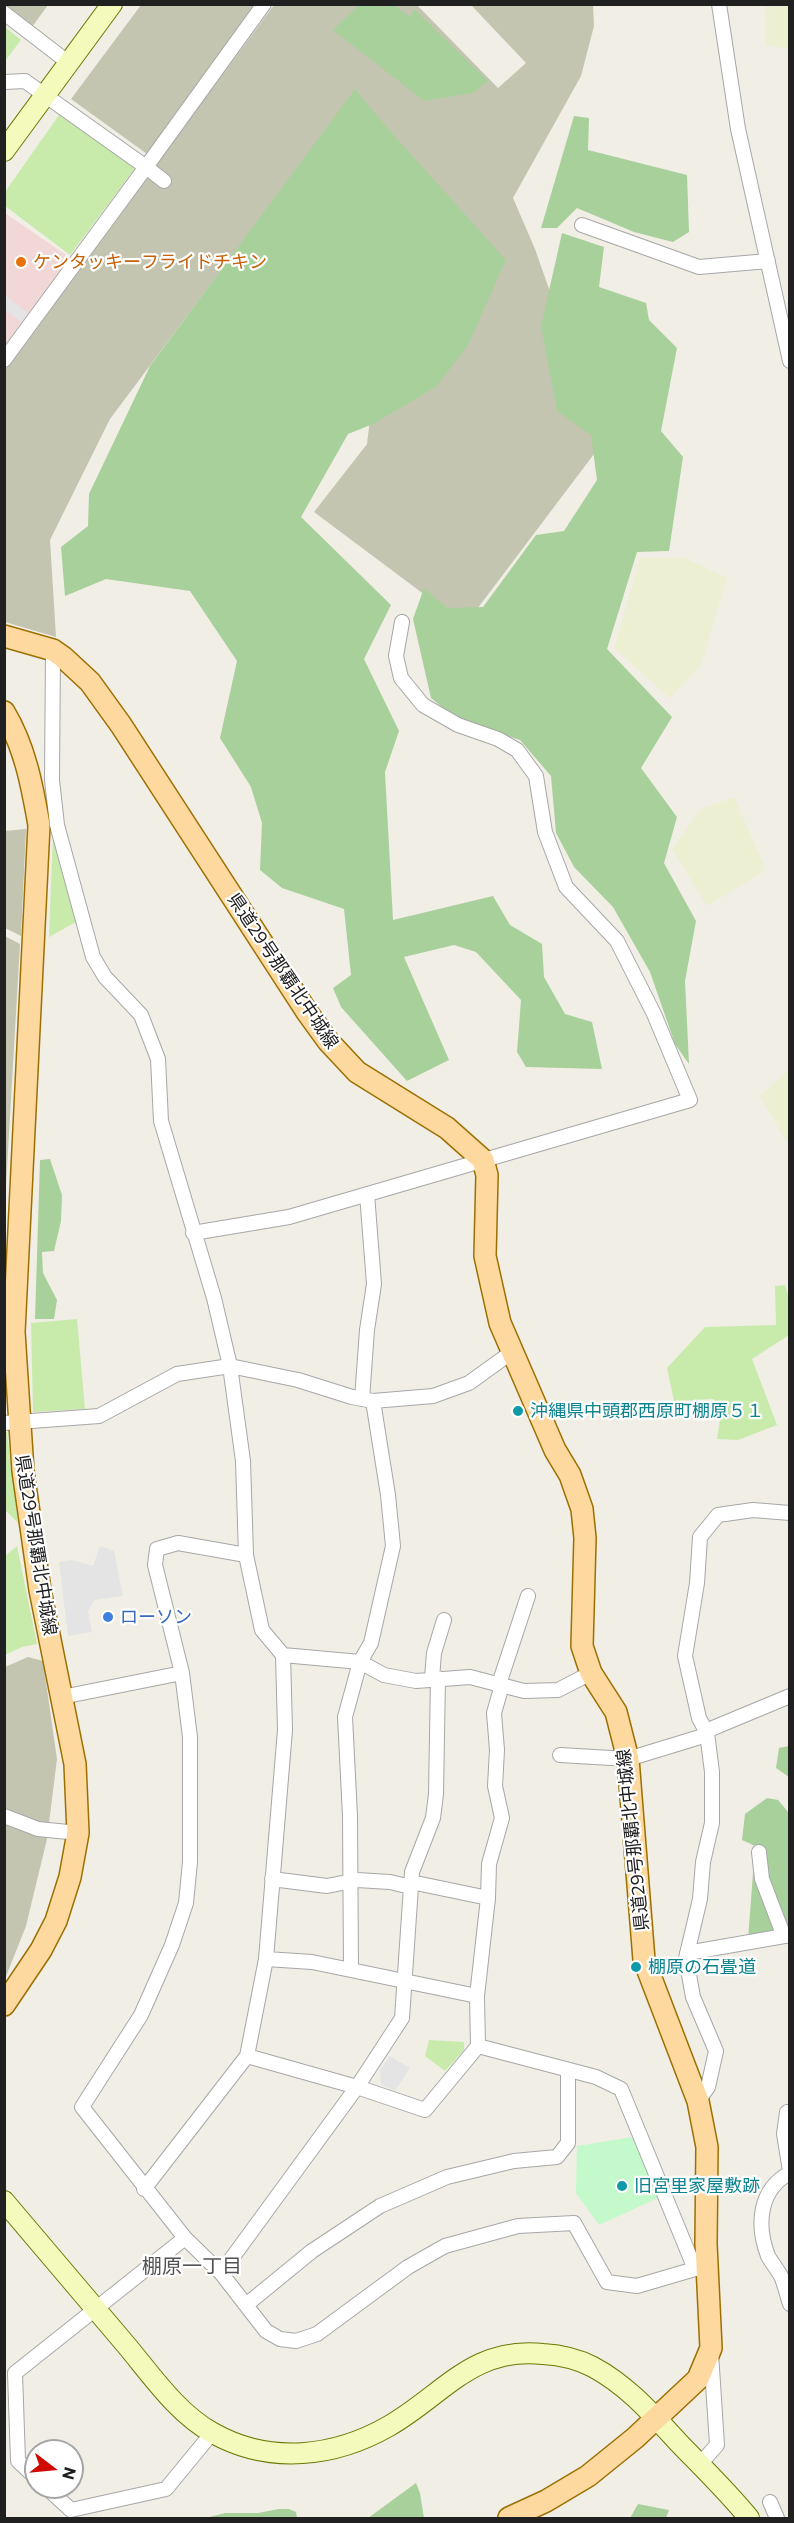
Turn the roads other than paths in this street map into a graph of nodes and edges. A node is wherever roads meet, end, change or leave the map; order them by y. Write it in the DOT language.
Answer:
graph roads {
  1 [pos="112,4"];
  2 [pos="264,4"];
  3 [pos="719,4"];
  4 [pos="4,13"];
  5 [pos="69,63"];
  6 [pos="4,82"];
  7 [pos="45,96"];
  8 [pos="4,151"];
  9 [pos="146,167"];
  10 [pos="164,181"];
  11 [pos="582,225"];
  12 [pos="768,261"];
  13 [pos="4,360"];
  14 [pos="789,361"];
  15 [pos="402,622"];
  16 [pos="4,636"];
  17 [pos="53,650"];
  18 [pos="4,712"];
  19 [pos="42,783"];
  20 [pos="48,825"];
  21 [pos="483,1160"];
  22 [pos="367,1194"];
  23 [pos="193,1233"];
  24 [pos="512,1352"];
  25 [pos="230,1365"];
  26 [pos="368,1400"];
  27 [pos="11,1423"];
  28 [pos="789,1513"];
  29 [pos="246,1555"];
  30 [pos="528,1596"];
  31 [pos="444,1620"];
  32 [pos="283,1655"];
  33 [pos="360,1662"];
  34 [pos="182,1672"];
  35 [pos="591,1673"];
  36 [pos="435,1678"];
  37 [pos="499,1684"];
  38 [pos="789,1696"];
  39 [pos="62,1697"];
  40 [pos="707,1733"];
  41 [pos="560,1755"];
  42 [pos="628,1759"];
  43 [pos="4,1816"];
  44 [pos="78,1833"];
  45 [pos="759,1852"];
  46 [pos="272,1879"];
  47 [pos="350,1882"];
  48 [pos="411,1884"];
  49 [pos="488,1898"];
  50 [pos="786,1934"];
  51 [pos="687,1953"];
  52 [pos="266,1959"];
  53 [pos="351,1970"];
  54 [pos="405,1981"];
  55 [pos="477,1996"];
  56 [pos="4,2005"];
  57 [pos="478,2046"];
  58 [pos="247,2056"];
  59 [pos="568,2071"];
  60 [pos="357,2087"];
  61 [pos="698,2101"];
  62 [pos="788,2112"];
  63 [pos="789,2172"];
  64 [pos="144,2189"];
  65 [pos="4,2201"];
  66 [pos="185,2238"];
  67 [pos="701,2269"];
  68 [pos="221,2273"];
  69 [pos="789,2304"];
  70 [pos="246,2305"];
  71 [pos="96,2309"];
  72 [pos="711,2348"];
  73 [pos="657,2419"];
  74 [pos="212,2433"];
  75 [pos="700,2464"];
  76 [pos="24,2467"];
  77 [pos="59,2499"];
  78 [pos="770,2502"];
  79 [pos="509,2518"];
  80 [pos="749,2518"];
  81 [pos="777,2518"];
  1 -- 5 [label="street"];
  2 -- 9 [label="street"];
  3 -- 12 [label="street"];
  4 -- 5 [label="street"];
  5 -- 7 [label="street"];
  6 -- 7 [label="street"];
  7 -- 8 [label="street"];
  7 -- 9 [label="street"];
  9 -- 10 [label="street"];
  9 -- 13 [label="street"];
  11 -- 12 [label="street"];
  12 -- 14 [label="street"];
  15 -- 21 [label="street"];
  16 -- 17 [label="main road, 県道29号那覇北中城線"];
  17 -- 19 [label="street"];
  17 -- 21 [label="main road, 県道29号那覇北中城線"];
  18 -- 19 [label="main road, 県道29号那覇北中城線"];
  19 -- 20 [label="main road, 県道29号那覇北中城線"];
  20 -- 23 [label="street"];
  20 -- 27 [label="main road, 県道29号那覇北中城線"];
  21 -- 22 [label="street"];
  21 -- 24 [label="main road, 県道29号那覇北中城線"];
  22 -- 23 [label="street"];
  22 -- 26 [label="street"];
  23 -- 25 [label="street"];
  24 -- 26 [label="street"];
  24 -- 35 [label="main road, 県道29号那覇北中城線"];
  25 -- 26 [label="street"];
  25 -- 27 [label="street"];
  25 -- 29 [label="street"];
  26 -- 33 [label="street"];
  27 -- 39 [label="main road, 県道29号那覇北中城線"];
  28 -- 40 [label="street"];
  29 -- 32 [label="street"];
  29 -- 34 [label="street"];
  30 -- 37 [label="street"];
  31 -- 36 [label="street"];
  32 -- 33 [label="street"];
  32 -- 46 [label="street"];
  33 -- 36 [label="street"];
  33 -- 47 [label="street"];
  34 -- 39 [label="street"];
  34 -- 64 [label="street"];
  35 -- 37 [label="street"];
  35 -- 42 [label="main road, 県道29号那覇北中城線"];
  36 -- 37 [label="street"];
  36 -- 48 [label="street"];
  37 -- 49 [label="street"];
  38 -- 40 [label="street"];
  39 -- 44 [label="main road, 県道29号那覇北中城線"];
  40 -- 42 [label="street"];
  40 -- 51 [label="street"];
  41 -- 42 [label="street"];
  42 -- 61 [label="main road, 県道29号那覇北中城線"];
  43 -- 44 [label="street"];
  44 -- 56 [label="main road, 県道29号那覇北中城線"];
  45 -- 50 [label="street"];
  46 -- 47 [label="street"];
  46 -- 52 [label="street"];
  47 -- 48 [label="street"];
  47 -- 53 [label="street"];
  48 -- 49 [label="street"];
  48 -- 54 [label="street"];
  49 -- 55 [label="street"];
  50 -- 51 [label="street"];
  51 -- 61 [label="street"];
  52 -- 53 [label="street"];
  52 -- 58 [label="street"];
  53 -- 54 [label="street"];
  54 -- 55 [label="street"];
  54 -- 60 [label="street"];
  55 -- 57 [label="street"];
  57 -- 59 [label="street"];
  57 -- 60 [label="street"];
  58 -- 60 [label="street"];
  58 -- 64 [label="street"];
  59 -- 67 [label="street"];
  59 -- 70 [label="street"];
  60 -- 68 [label="street"];
  61 -- 67 [label="main road, 県道29号那覇北中城線"];
  62 -- 63 [label="street"];
  63 -- 69 [label="street"];
  64 -- 66 [label="street"];
  65 -- 71 [label="street"];
  66 -- 68 [label="street"];
  66 -- 71 [label="street"];
  67 -- 70 [label="street"];
  67 -- 72 [label="main road, 県道29号那覇北中城線"];
  68 -- 70 [label="street"];
  71 -- 74 [label="street"];
  71 -- 76 [label="street"];
  72 -- 73 [label="main road, 県道29号那覇北中城線"];
  72 -- 75 [label="street"];
  73 -- 74 [label="street"];
  73 -- 75 [label="street"];
  73 -- 79 [label="main road, 県道29号那覇北中城線"];
  74 -- 77 [label="street"];
  75 -- 80 [label="street"];
  78 -- 81 [label="street"];
}
